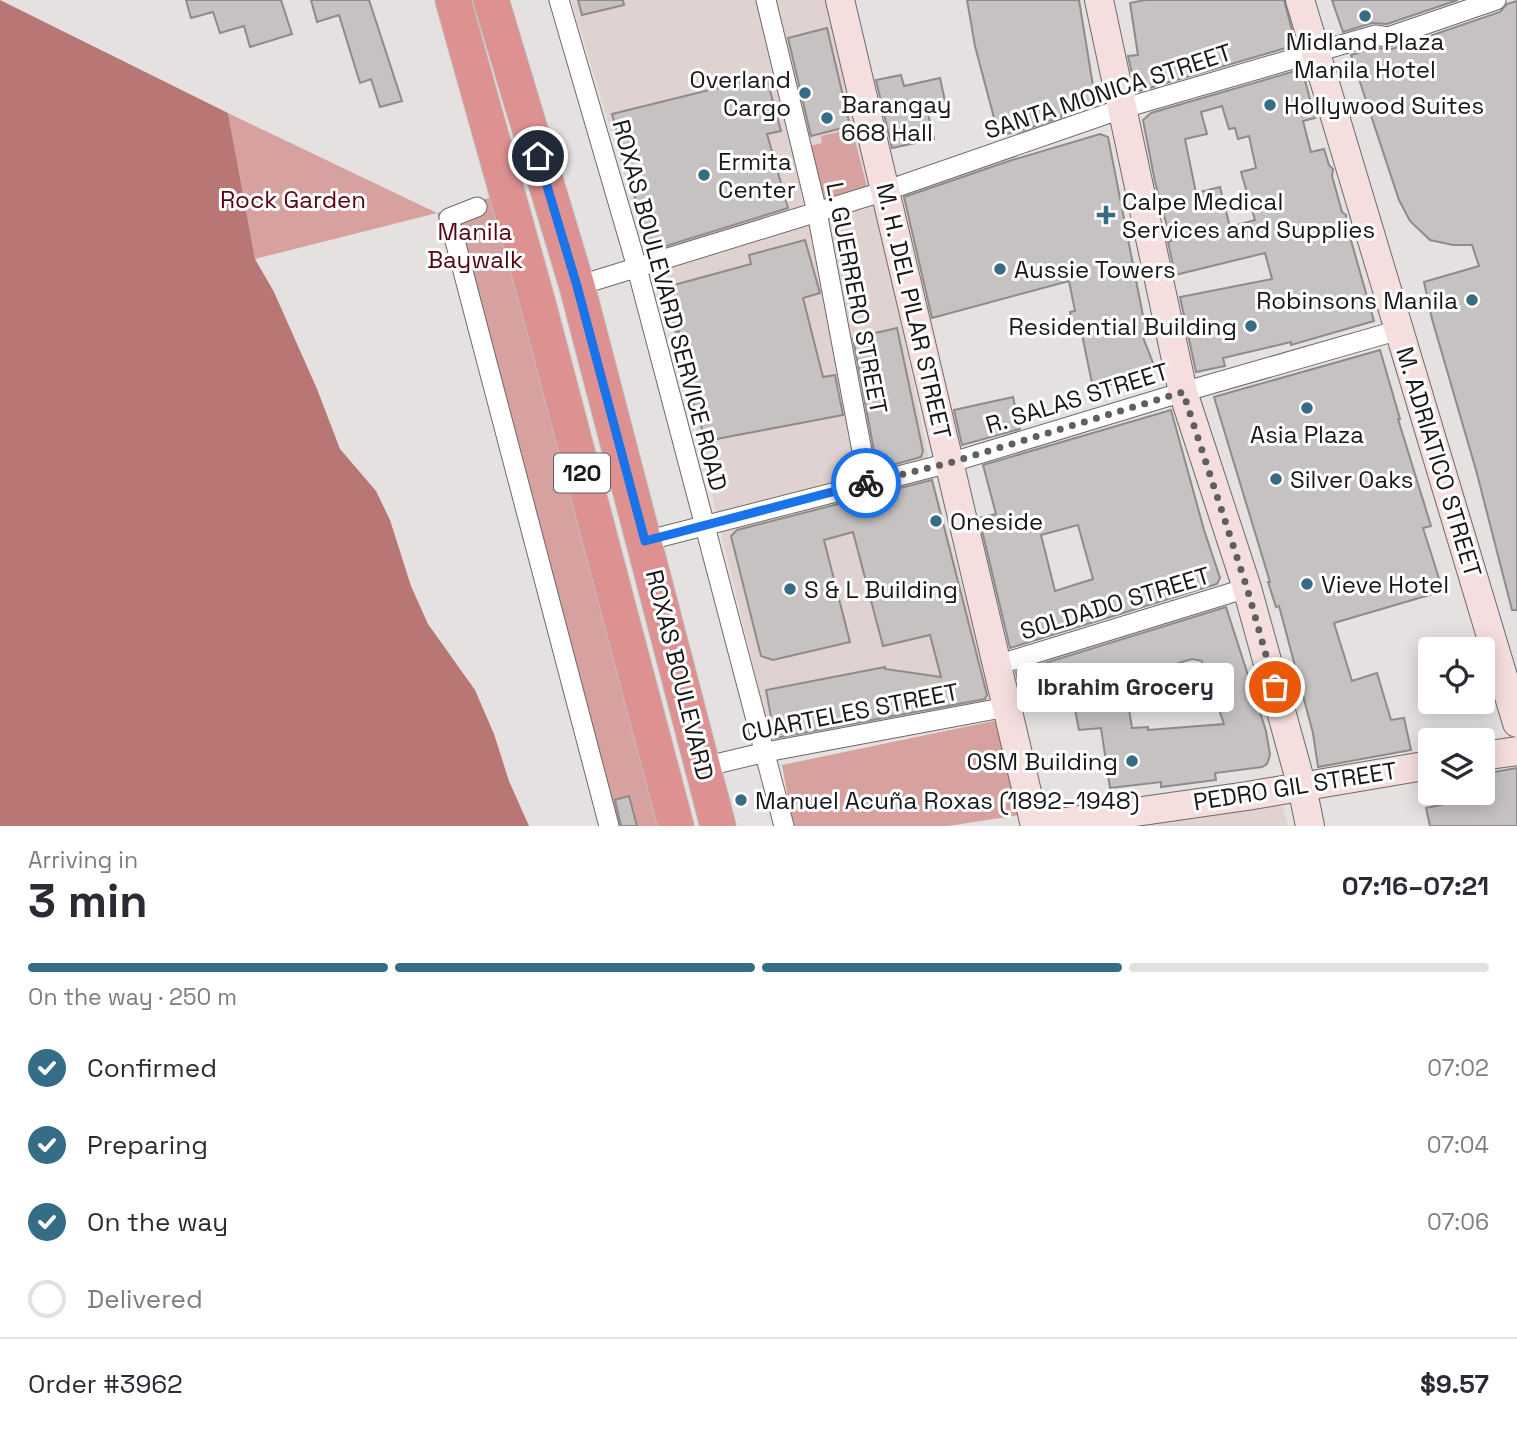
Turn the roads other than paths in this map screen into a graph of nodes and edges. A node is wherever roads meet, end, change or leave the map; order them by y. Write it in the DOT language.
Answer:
graph roads {
  1 [pos="453,0"];
  2 [pos="491,0"];
  3 [pos="559,0"];
  4 [pos="766,0"];
  5 [pos="841,0"];
  6 [pos="1099,0"];
  7 [pos="1300,0"];
  8 [pos="1462,0"];
  9 [pos="1496,0"];
  10 [pos="1375,35"];
  11 [pos="1316,53"];
  12 [pos="1121,109"];
  13 [pos="885,191"];
  14 [pos="477,207"];
  15 [pos="817,212"];
  16 [pos="637,268"];
  17 [pos="577,286"];
  18 [pos="1399,330"];
  19 [pos="1183,392"];
  20 [pos="949,463"];
  21 [pos="868,483"];
  22 [pos="705,525"];
  23 [pos="645,541"];
  24 [pos="1247,588"];
  25 [pos="997,665"];
  26 [pos="1007,707"];
  27 [pos="1517,723"];
  28 [pos="1517,751"];
  29 [pos="766,752"];
  30 [pos="1495,754"];
  31 [pos="703,767"];
  32 [pos="1418,767"];
  33 [pos="1303,787"];
  34 [pos="608,826"];
  35 [pos="676,826"];
  36 [pos="718,826"];
  37 [pos="784,826"];
  38 [pos="1036,826"];
  39 [pos="1310,826"];
  1 -- 35 [label="highway, ROXAS BOULEVARD / 120"];
  2 -- 17 [label="highway, ROXAS BOULEVARD / 120"];
  3 -- 16 [label="street, ROXAS BOULEVARD SERVICE ROAD"];
  4 -- 15 [label="street, L. GUERRERO STREET"];
  5 -- 13 [label="main road, M. H. DEL PILAR STREET"];
  6 -- 12 [label="main road"];
  7 -- 11 [label="main road, M. ADRIATICO STREET"];
  8 -- 10 [label="street, SANTA MONICA STREET"];
  9 -- 10 [label="street, SANTA MONICA STREET"];
  10 -- 11 [label="street, SANTA MONICA STREET"];
  11 -- 12 [label="street, SANTA MONICA STREET"];
  11 -- 18 [label="main road, M. ADRIATICO STREET"];
  12 -- 13 [label="street, SANTA MONICA STREET"];
  12 -- 19 [label="main road"];
  13 -- 15 [label="street, SANTA MONICA STREET"];
  13 -- 20 [label="main road, M. H. DEL PILAR STREET"];
  14 -- 34 [label="street"];
  15 -- 16 [label="street, SANTA MONICA STREET"];
  15 -- 21 [label="street, L. GUERRERO STREET"];
  16 -- 17 [label="street, SANTA MONICA STREET"];
  16 -- 22 [label="street, ROXAS BOULEVARD SERVICE ROAD"];
  17 -- 23 [label="highway, ROXAS BOULEVARD / 120"];
  18 -- 19 [label="street, R. SALAS STREET"];
  18 -- 27 [label="main road, M. ADRIATICO STREET"];
  19 -- 20 [label="street, R. SALAS STREET"];
  19 -- 24 [label="main road"];
  20 -- 21 [label="street, R. SALAS STREET"];
  20 -- 25 [label="main road, M. H. DEL PILAR STREET"];
  21 -- 22 [label="street, R. SALAS STREET"];
  22 -- 23 [label="street, R. SALAS STREET"];
  22 -- 29 [label="street, ROXAS BOULEVARD SERVICE ROAD"];
  23 -- 31 [label="highway, ROXAS BOULEVARD / 120"];
  24 -- 25 [label="street, SOLDADO STREET"];
  24 -- 33 [label="main road"];
  25 -- 26 [label="main road, M. H. DEL PILAR STREET"];
  26 -- 29 [label="street, CUARTELES STREET"];
  26 -- 38 [label="main road, M. H. DEL PILAR STREET"];
  28 -- 30 [label="main road"];
  29 -- 31 [label="street, CUARTELES STREET"];
  29 -- 37 [label="street, ROXAS BOULEVARD SERVICE ROAD"];
  31 -- 36 [label="highway, ROXAS BOULEVARD / 120"];
  32 -- 33 [label="main road, PEDRO GIL STREET"];
  33 -- 38 [label="main road, PEDRO GIL STREET"];
  33 -- 39 [label="main road"];
}
